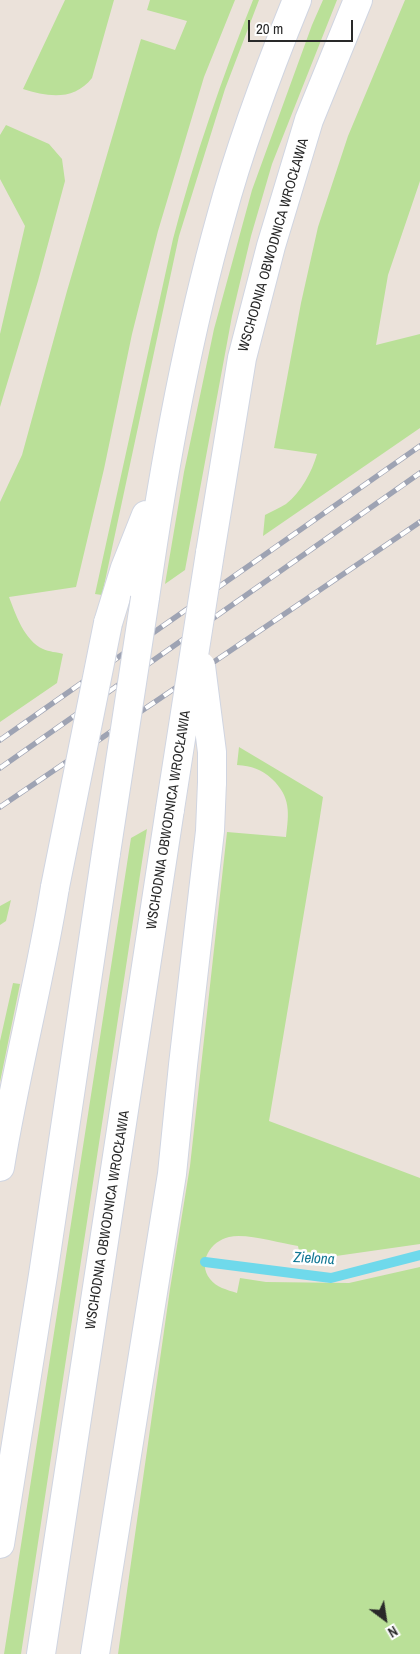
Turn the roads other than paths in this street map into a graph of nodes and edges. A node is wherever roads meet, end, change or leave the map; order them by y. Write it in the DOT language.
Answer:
graph roads {
  1 [pos="297,0"];
  2 [pos="358,0"];
  3 [pos="166,473"];
  4 [pos="197,630"];
  5 [pos="0,1167"];
  6 [pos="0,1544"];
  7 [pos="41,1654"];
  8 [pos="95,1654"];
  1 -- 3 [label="main road"];
  2 -- 4 [label="main road, WSCHODNIA OBWODNICA WROCŁAWIA, bridge"];
  3 -- 5 [label="main road, bridge"];
  3 -- 6 [label="main road, bridge"];
  4 -- 7 [label="main road, WSCHODNIA OBWODNICA WROCŁAWIA, bridge"];
  4 -- 8 [label="main road, bridge"];
}
